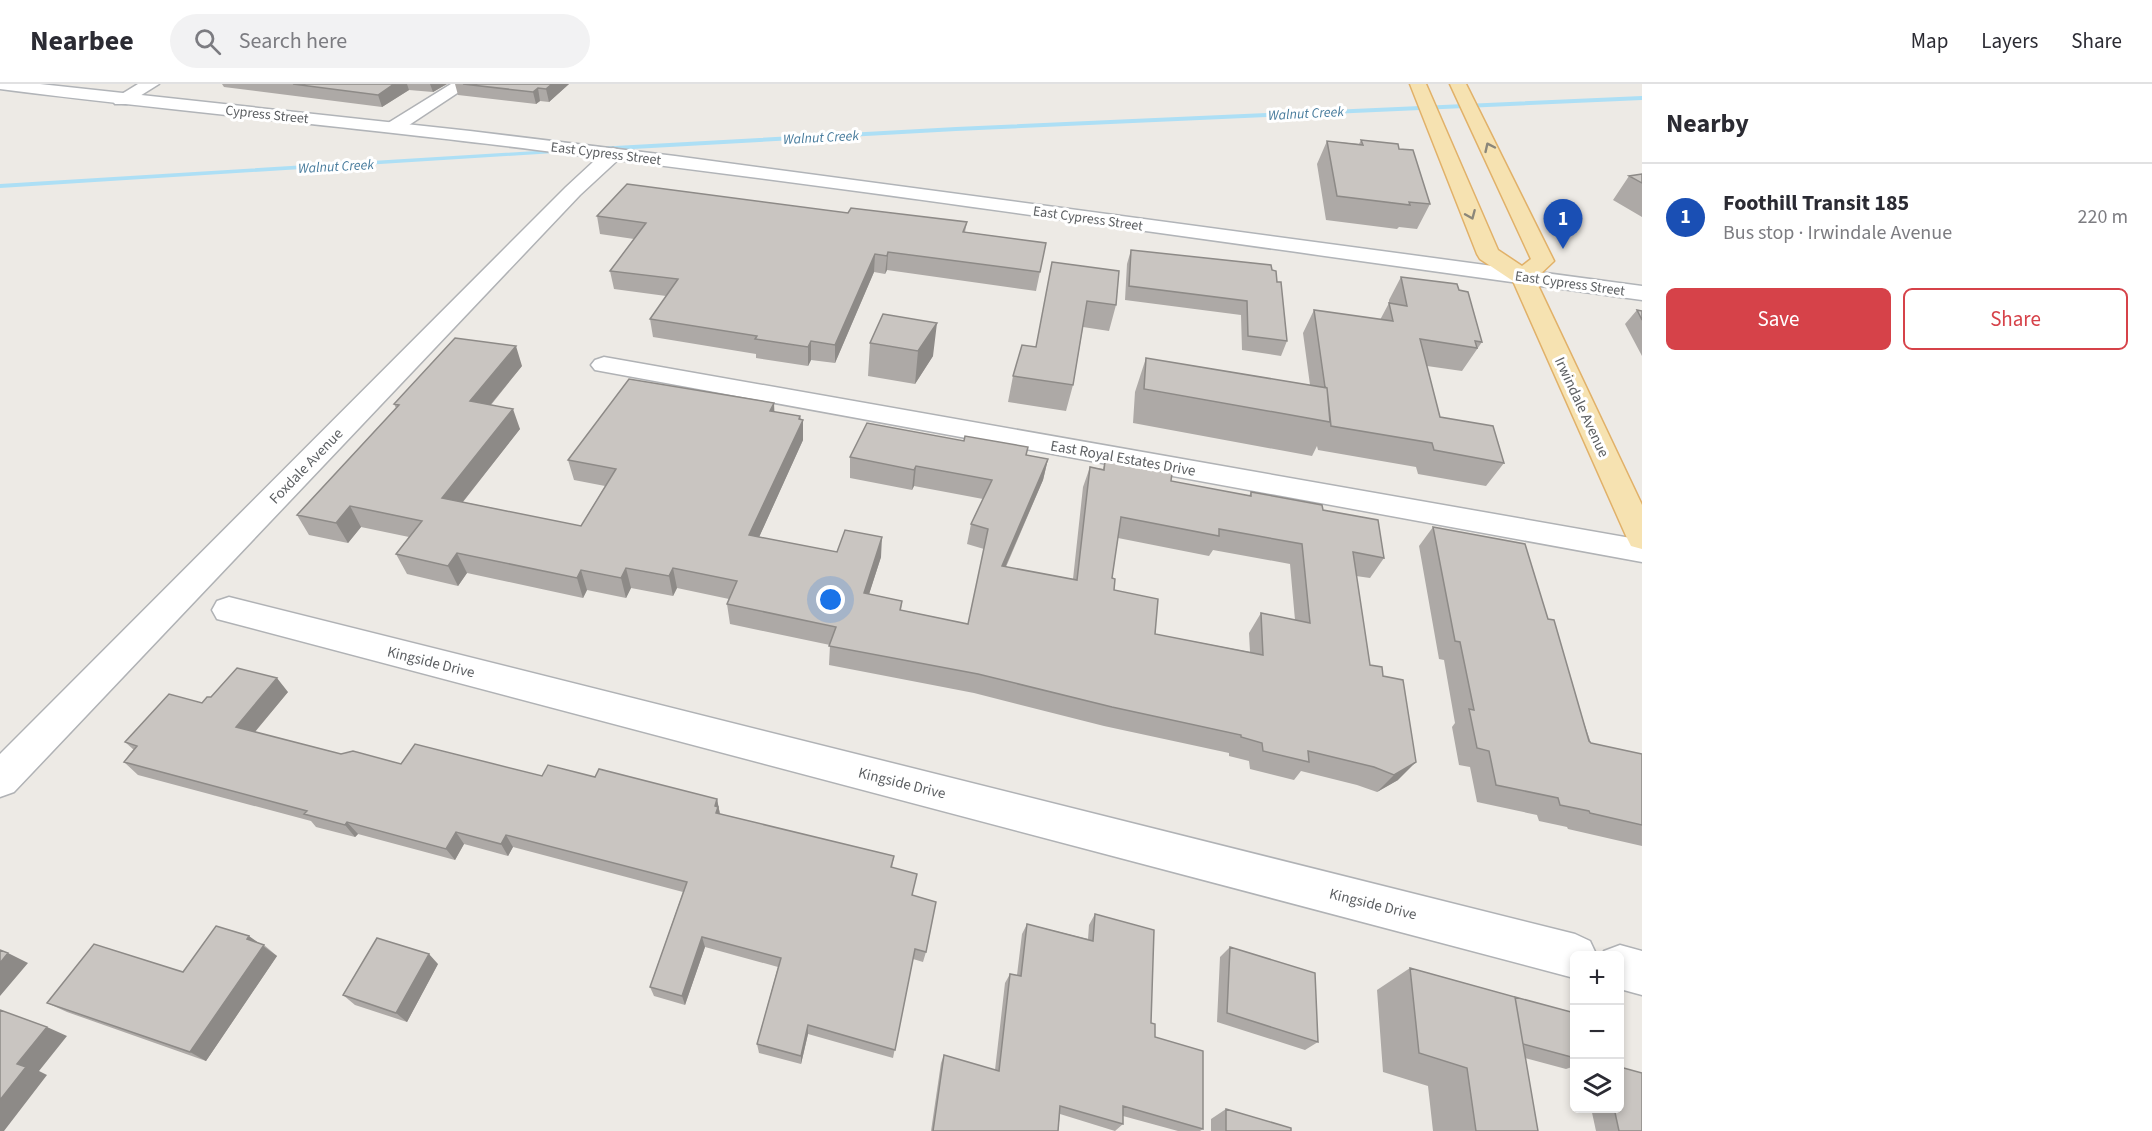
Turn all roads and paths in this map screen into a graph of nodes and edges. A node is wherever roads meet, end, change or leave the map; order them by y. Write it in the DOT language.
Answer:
graph roads {
  1 [pos="0,84"];
  2 [pos="151,84"];
  3 [pos="463,84"];
  4 [pos="1419,88"];
  5 [pos="1460,88"];
  6 [pos="121,100"];
  7 [pos="394,127"];
  8 [pos="534,144"];
  9 [pos="612,155"];
  10 [pos="1523,277"];
  11 [pos="1642,293"];
  12 [pos="604,365"];
  13 [pos="1642,537"];
  14 [pos="1642,551"];
  15 [pos="229,610"];
  16 [pos="0,780"];
  17 [pos="1570,955"];
  18 [pos="1624,968"];
  19 [pos="1642,973"];
  1 -- 6 [label="street, Cypress Street"];
  2 -- 6 [label="street"];
  3 -- 7 [label="street"];
  4 -- 10 [label="main road, one-way"];
  10 -- 5 [label="main road, one-way"];
  6 -- 7 [label="street, Cypress Street"];
  7 -- 8 [label="street, Cypress Street"];
  8 -- 9 [label="street, East Cypress Street"];
  9 -- 10 [label="street, East Cypress Street"];
  9 -- 16 [label="street, Foxdale Avenue"];
  10 -- 11 [label="street, East Cypress Street"];
  10 -- 13 [label="main road, Irwindale Avenue"];
  12 -- 14 [label="street, East Royal Estates Drive"];
  15 -- 17 [label="street, Kingside Drive"];
  18 -- 19 [label="street"];
}
